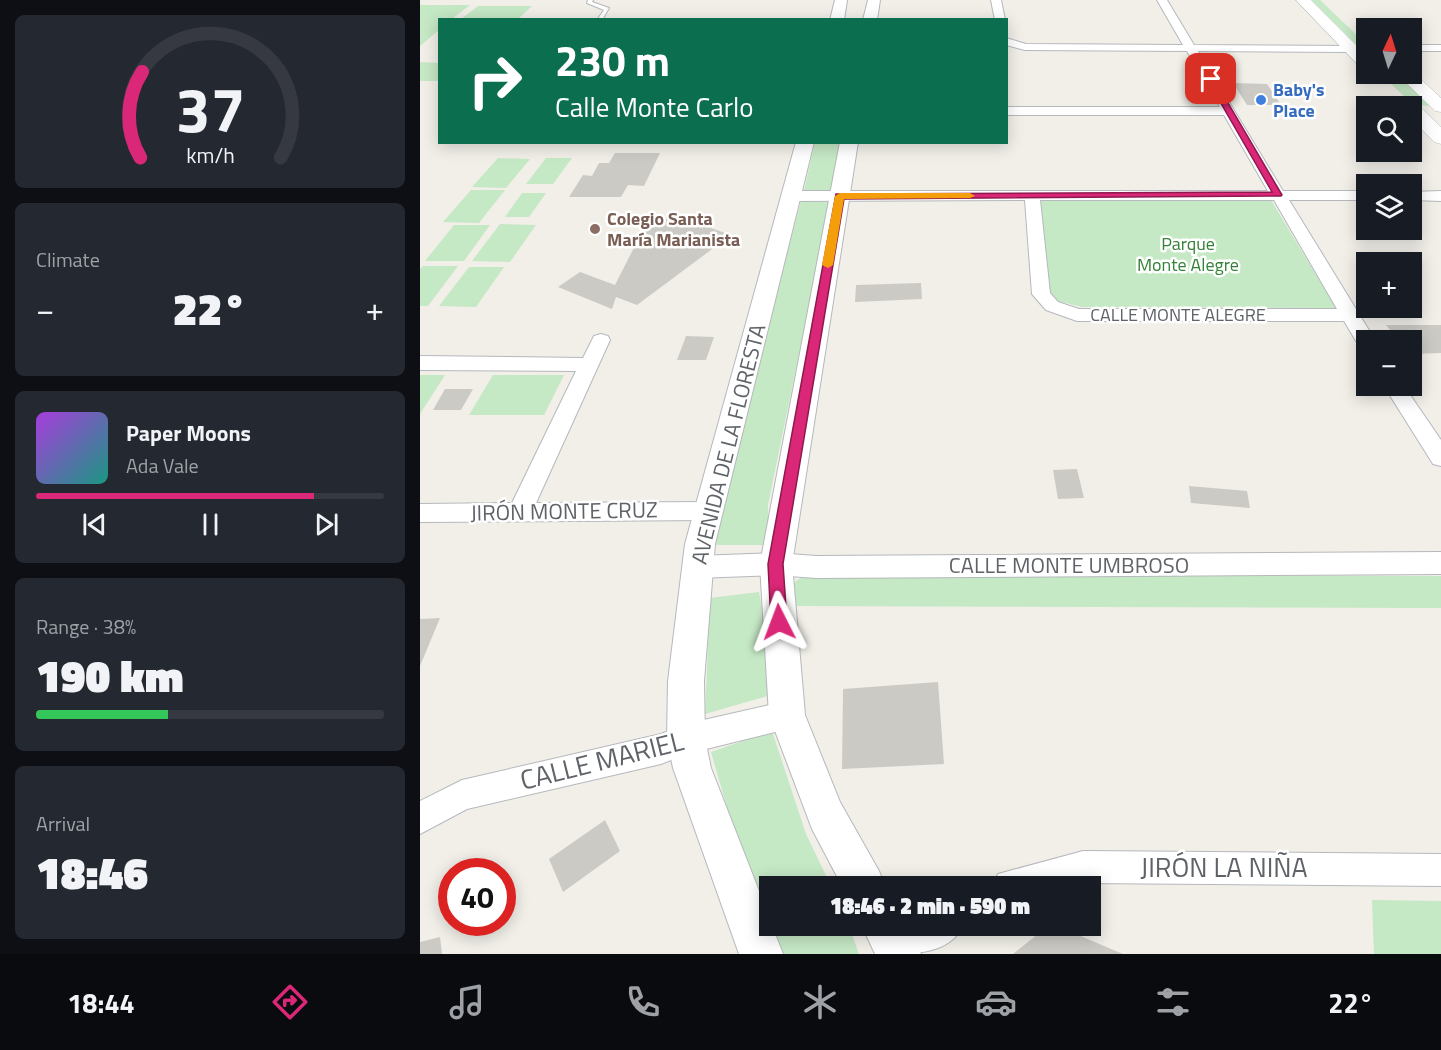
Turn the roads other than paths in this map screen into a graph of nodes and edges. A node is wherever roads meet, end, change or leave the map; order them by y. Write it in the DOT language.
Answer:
graph roads {
  1 [pos="591,0"];
  2 [pos="841,0"];
  3 [pos="874,0"];
  4 [pos="996,0"];
  5 [pos="1162,0"];
  6 [pos="1303,0"];
  7 [pos="601,18"];
  8 [pos="837,18"];
  9 [pos="870,18"];
  10 [pos="1000,18"];
  11 [pos="1008,41"];
  12 [pos="1192,48"];
  13 [pos="1422,48"];
  14 [pos="1441,48"];
  15 [pos="1351,49"];
  16 [pos="1356,54"];
  17 [pos="1416,84"];
  18 [pos="1422,107"];
  19 [pos="1441,108"];
  20 [pos="1008,111"];
  21 [pos="1230,111"];
  22 [pos="1422,119"];
  23 [pos="1441,138"];
  24 [pos="804,144"];
  25 [pos="849,144"];
  26 [pos="1032,195"];
  27 [pos="1278,195"];
  28 [pos="1356,195"];
  29 [pos="791,196"];
  30 [pos="840,196"];
  31 [pos="1422,196"];
  32 [pos="1441,196"];
  33 [pos="1349,315"];
  34 [pos="1358,330"];
  35 [pos="601,340"];
  36 [pos="420,363"];
  37 [pos="590,365"];
  38 [pos="1401,396"];
  39 [pos="1441,458"];
  40 [pos="520,511"];
  41 [pos="709,511"];
  42 [pos="420,513"];
  43 [pos="1441,563"];
  44 [pos="776,564"];
  45 [pos="697,567"];
  46 [pos="788,715"];
  47 [pos="686,739"];
  48 [pos="420,818"];
  49 [pos="1441,870"];
  50 [pos="859,876"];
  51 [pos="1048,876"];
  52 [pos="890,936"];
  53 [pos="930,936"];
  54 [pos="761,954"];
  55 [pos="901,954"];
  1 -- 7 [label="lane"];
  2 -- 8 [label="street"];
  3 -- 9 [label="street"];
  4 -- 10 [label="street"];
  5 -- 12 [label="street"];
  6 -- 15 [label="main road"];
  11 -- 12 [label="street"];
  12 -- 15 [label="street"];
  12 -- 21 [label="street"];
  13 -- 14 [label="street"];
  15 -- 16 [label="main road"];
  17 -- 19 [label="main road"];
  18 -- 19 [label="main road"];
  20 -- 21 [label="street"];
  21 -- 27 [label="street"];
  22 -- 23 [label="main road"];
  24 -- 29 [label="street, AVENIDA DE LA FLORESTA"];
  25 -- 30 [label="street"];
  26 -- 27 [label="street"];
  26 -- 30 [label="street"];
  26 -- 33 [label="street, CALLE MONTE ALEGRE"];
  27 -- 28 [label="street"];
  27 -- 33 [label="street"];
  29 -- 30 [label="street"];
  29 -- 41 [label="street, AVENIDA DE LA FLORESTA"];
  30 -- 44 [label="street"];
  31 -- 32 [label="street"];
  33 -- 34 [label="street"];
  35 -- 37 [label="street"];
  36 -- 37 [label="street"];
  37 -- 40 [label="street"];
  38 -- 39 [label="street"];
  40 -- 41 [label="street, JIRÓN MONTE CRUZ"];
  40 -- 42 [label="street, JIRÓN MONTE CRUZ"];
  41 -- 45 [label="street, AVENIDA DE LA FLORESTA"];
  43 -- 44 [label="street, CALLE MONTE UMBROSO"];
  44 -- 45 [label="street, CALLE MONTE UMBROSO"];
  44 -- 46 [label="street"];
  45 -- 47 [label="street, AVENIDA DE LA FLORESTA"];
  46 -- 47 [label="street, CALLE MARIEL"];
  46 -- 50 [label="street"];
  47 -- 48 [label="street, CALLE MARIEL"];
  47 -- 54 [label="street, AVENIDA DE LA FLORESTA"];
  49 -- 51 [label="street, JIRÓN LA NIÑA"];
  52 -- 55 [label="street"];
  53 -- 55 [label="street"];
}
